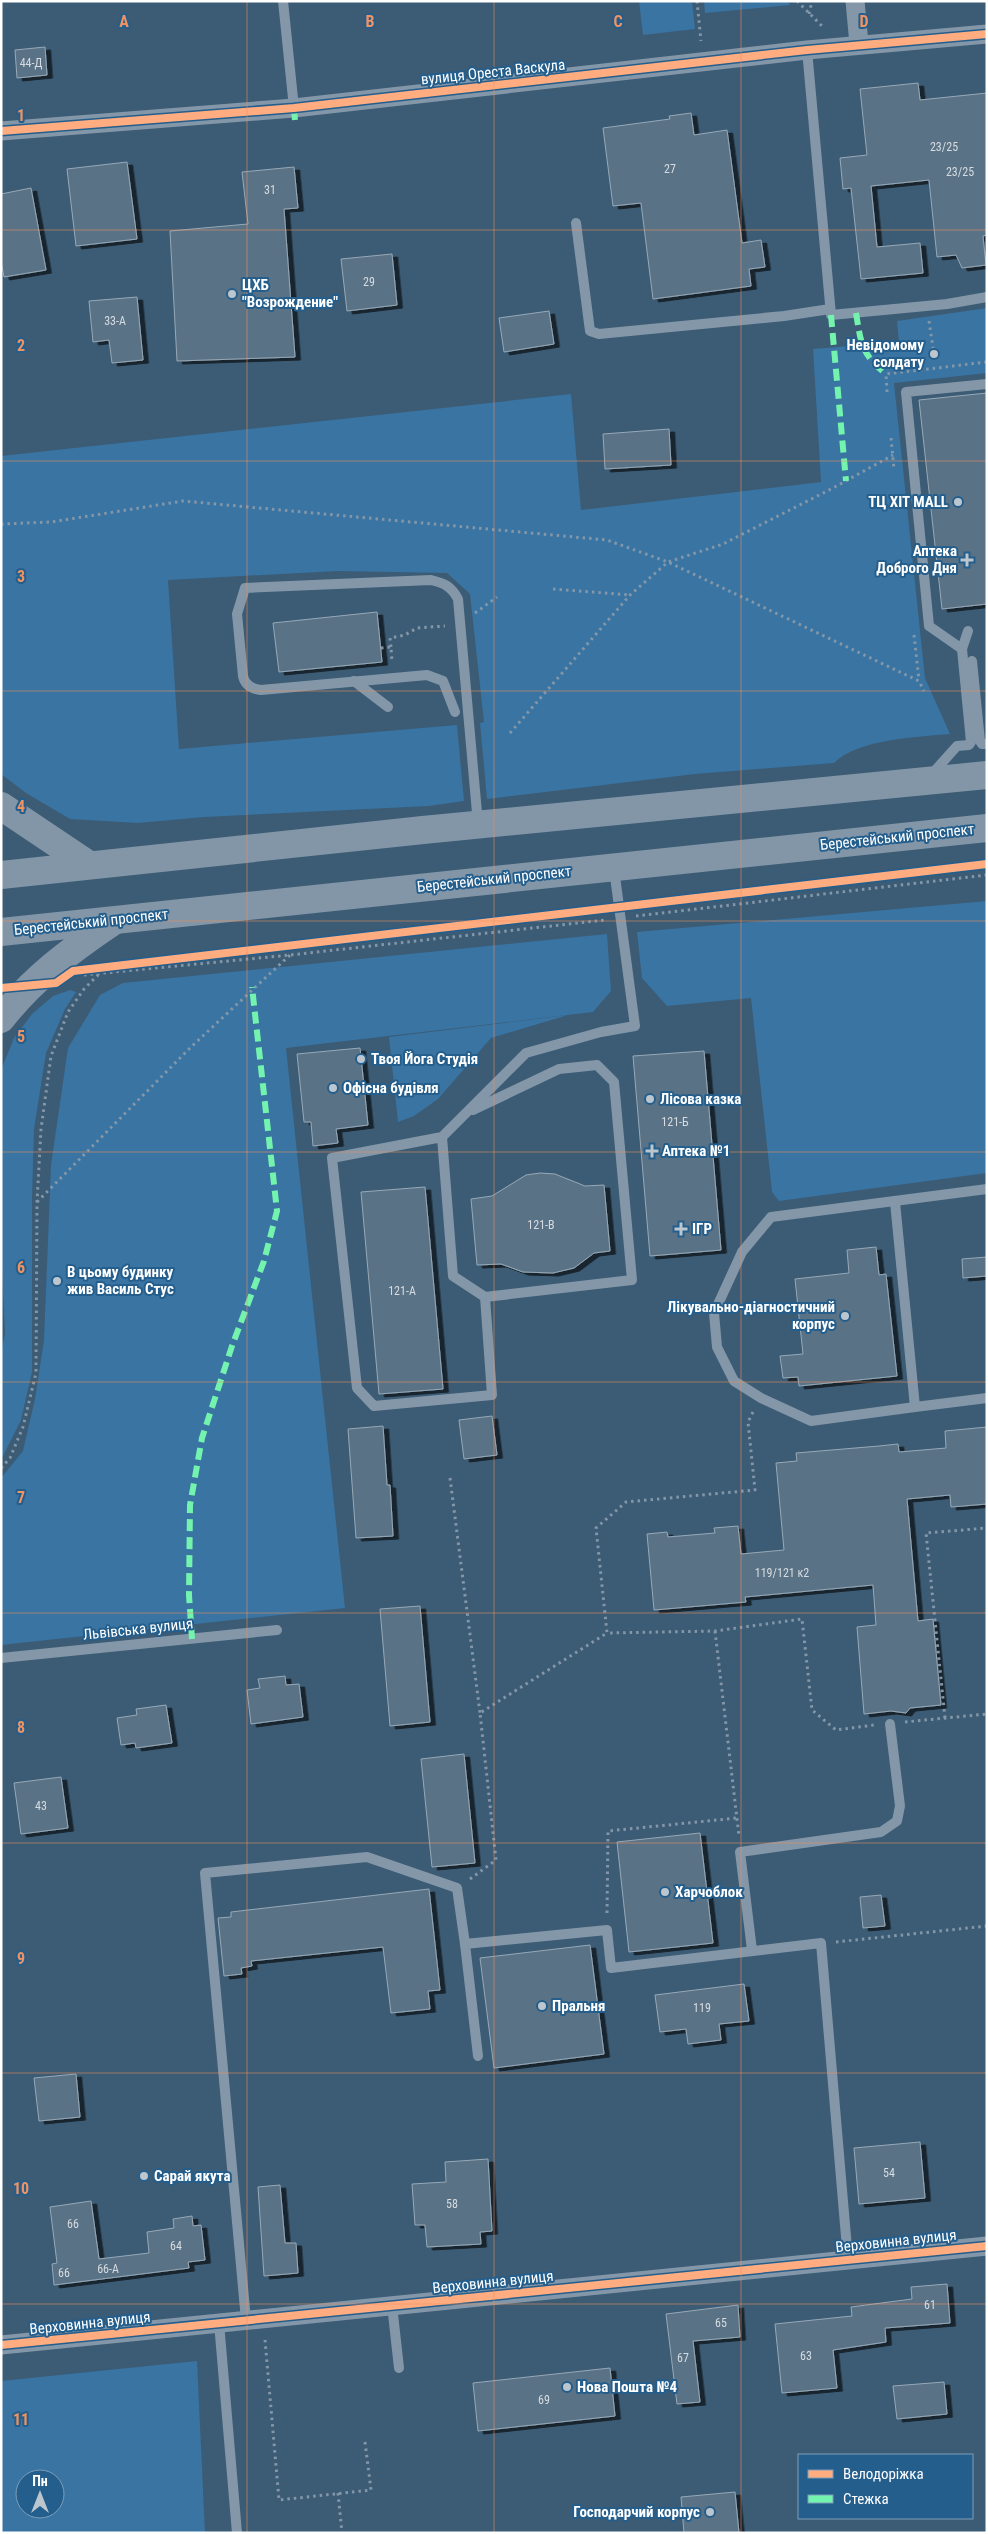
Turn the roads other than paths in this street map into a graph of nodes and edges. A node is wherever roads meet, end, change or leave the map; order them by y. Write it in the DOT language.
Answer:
graph roads {
  1 [pos="283,1"];
  2 [pos="855,1"];
  3 [pos="987,34"];
  4 [pos="859,44"];
  5 [pos="807,50"];
  6 [pos="294,108"];
  7 [pos="1,131"];
  8 [pos="576,223"];
  9 [pos="987,297"];
  10 [pos="830,309"];
  11 [pos="987,384"];
  12 [pos="968,631"];
  13 [pos="962,649"];
  14 [pos="972,661"];
  15 [pos="354,681"];
  16 [pos="388,707"];
  17 [pos="455,712"];
  18 [pos="987,744"];
  19 [pos="987,774"];
  20 [pos="926,781"];
  21 [pos="1,806"];
  22 [pos="478,825"];
  23 [pos="987,828"];
  24 [pos="89,865"];
  25 [pos="614,866"];
  26 [pos="1,875"];
  27 [pos="117,918"];
  28 [pos="1,932"];
  29 [pos="1,1020"];
  30 [pos="467,1113"];
  31 [pos="442,1137"];
  32 [pos="987,1189"];
  33 [pos="895,1202"];
  34 [pos="485,1296"];
  35 [pos="987,1398"];
  36 [pos="915,1406"];
  37 [pos="277,1630"];
  38 [pos="1,1658"];
  39 [pos="890,1724"];
  40 [pos="465,1944"];
  41 [pos="752,1950"];
  42 [pos="478,2056"];
  43 [pos="987,2246"];
  44 [pos="848,2260"];
  45 [pos="392,2305"];
  46 [pos="246,2320"];
  47 [pos="220,2323"];
  48 [pos="1,2345"];
  49 [pos="399,2368"];
  50 [pos="237,2533"];
  1 -- 6 [label="lane"];
  2 -- 4 [label="street"];
  3 -- 4 [label="street, вулиця Ореста Васкула"];
  4 -- 5 [label="street, вулиця Ореста Васкула"];
  5 -- 6 [label="street, вулиця Ореста Васкула"];
  5 -- 10 [label="lane"];
  6 -- 7 [label="street, вулиця Ореста Васкула"];
  8 -- 10 [label="lane"];
  9 -- 10 [label="lane"];
  11 -- 13 [label="lane"];
  12 -- 13 [label="lane"];
  13 -- 20 [label="lane"];
  14 -- 18 [label="lane"];
  15 -- 16 [label="lane"];
  15 -- 17 [label="lane"];
  15 -- 22 [label="lane"];
  19 -- 20 [label="main road"];
  20 -- 22 [label="main road"];
  21 -- 24 [label="main road"];
  22 -- 24 [label="main road"];
  23 -- 25 [label="main road, Берестейський проспект"];
  24 -- 26 [label="main road"];
  25 -- 27 [label="main road, Берестейський проспект"];
  25 -- 30 [label="lane"];
  27 -- 28 [label="main road, Берестейський проспект"];
  27 -- 29 [label="main road"];
  30 -- 31 [label="lane"];
  30 -- 34 [label="lane"];
  31 -- 34 [label="lane"];
  31 -- 34 [label="lane"];
  32 -- 33 [label="lane"];
  33 -- 36 [label="lane"];
  33 -- 36 [label="lane"];
  35 -- 36 [label="lane"];
  37 -- 38 [label="lane, Львівська вулиця"];
  39 -- 41 [label="lane"];
  40 -- 41 [label="lane"];
  40 -- 42 [label="lane"];
  40 -- 46 [label="lane"];
  41 -- 44 [label="lane"];
  43 -- 44 [label="street, Верховинна вулиця"];
  44 -- 45 [label="street, Верховинна вулиця"];
  45 -- 46 [label="street, Верховинна вулиця"];
  45 -- 49 [label="lane"];
  46 -- 47 [label="street, Верховинна вулиця"];
  47 -- 48 [label="street, Верховинна вулиця"];
  47 -- 50 [label="lane"];
}
